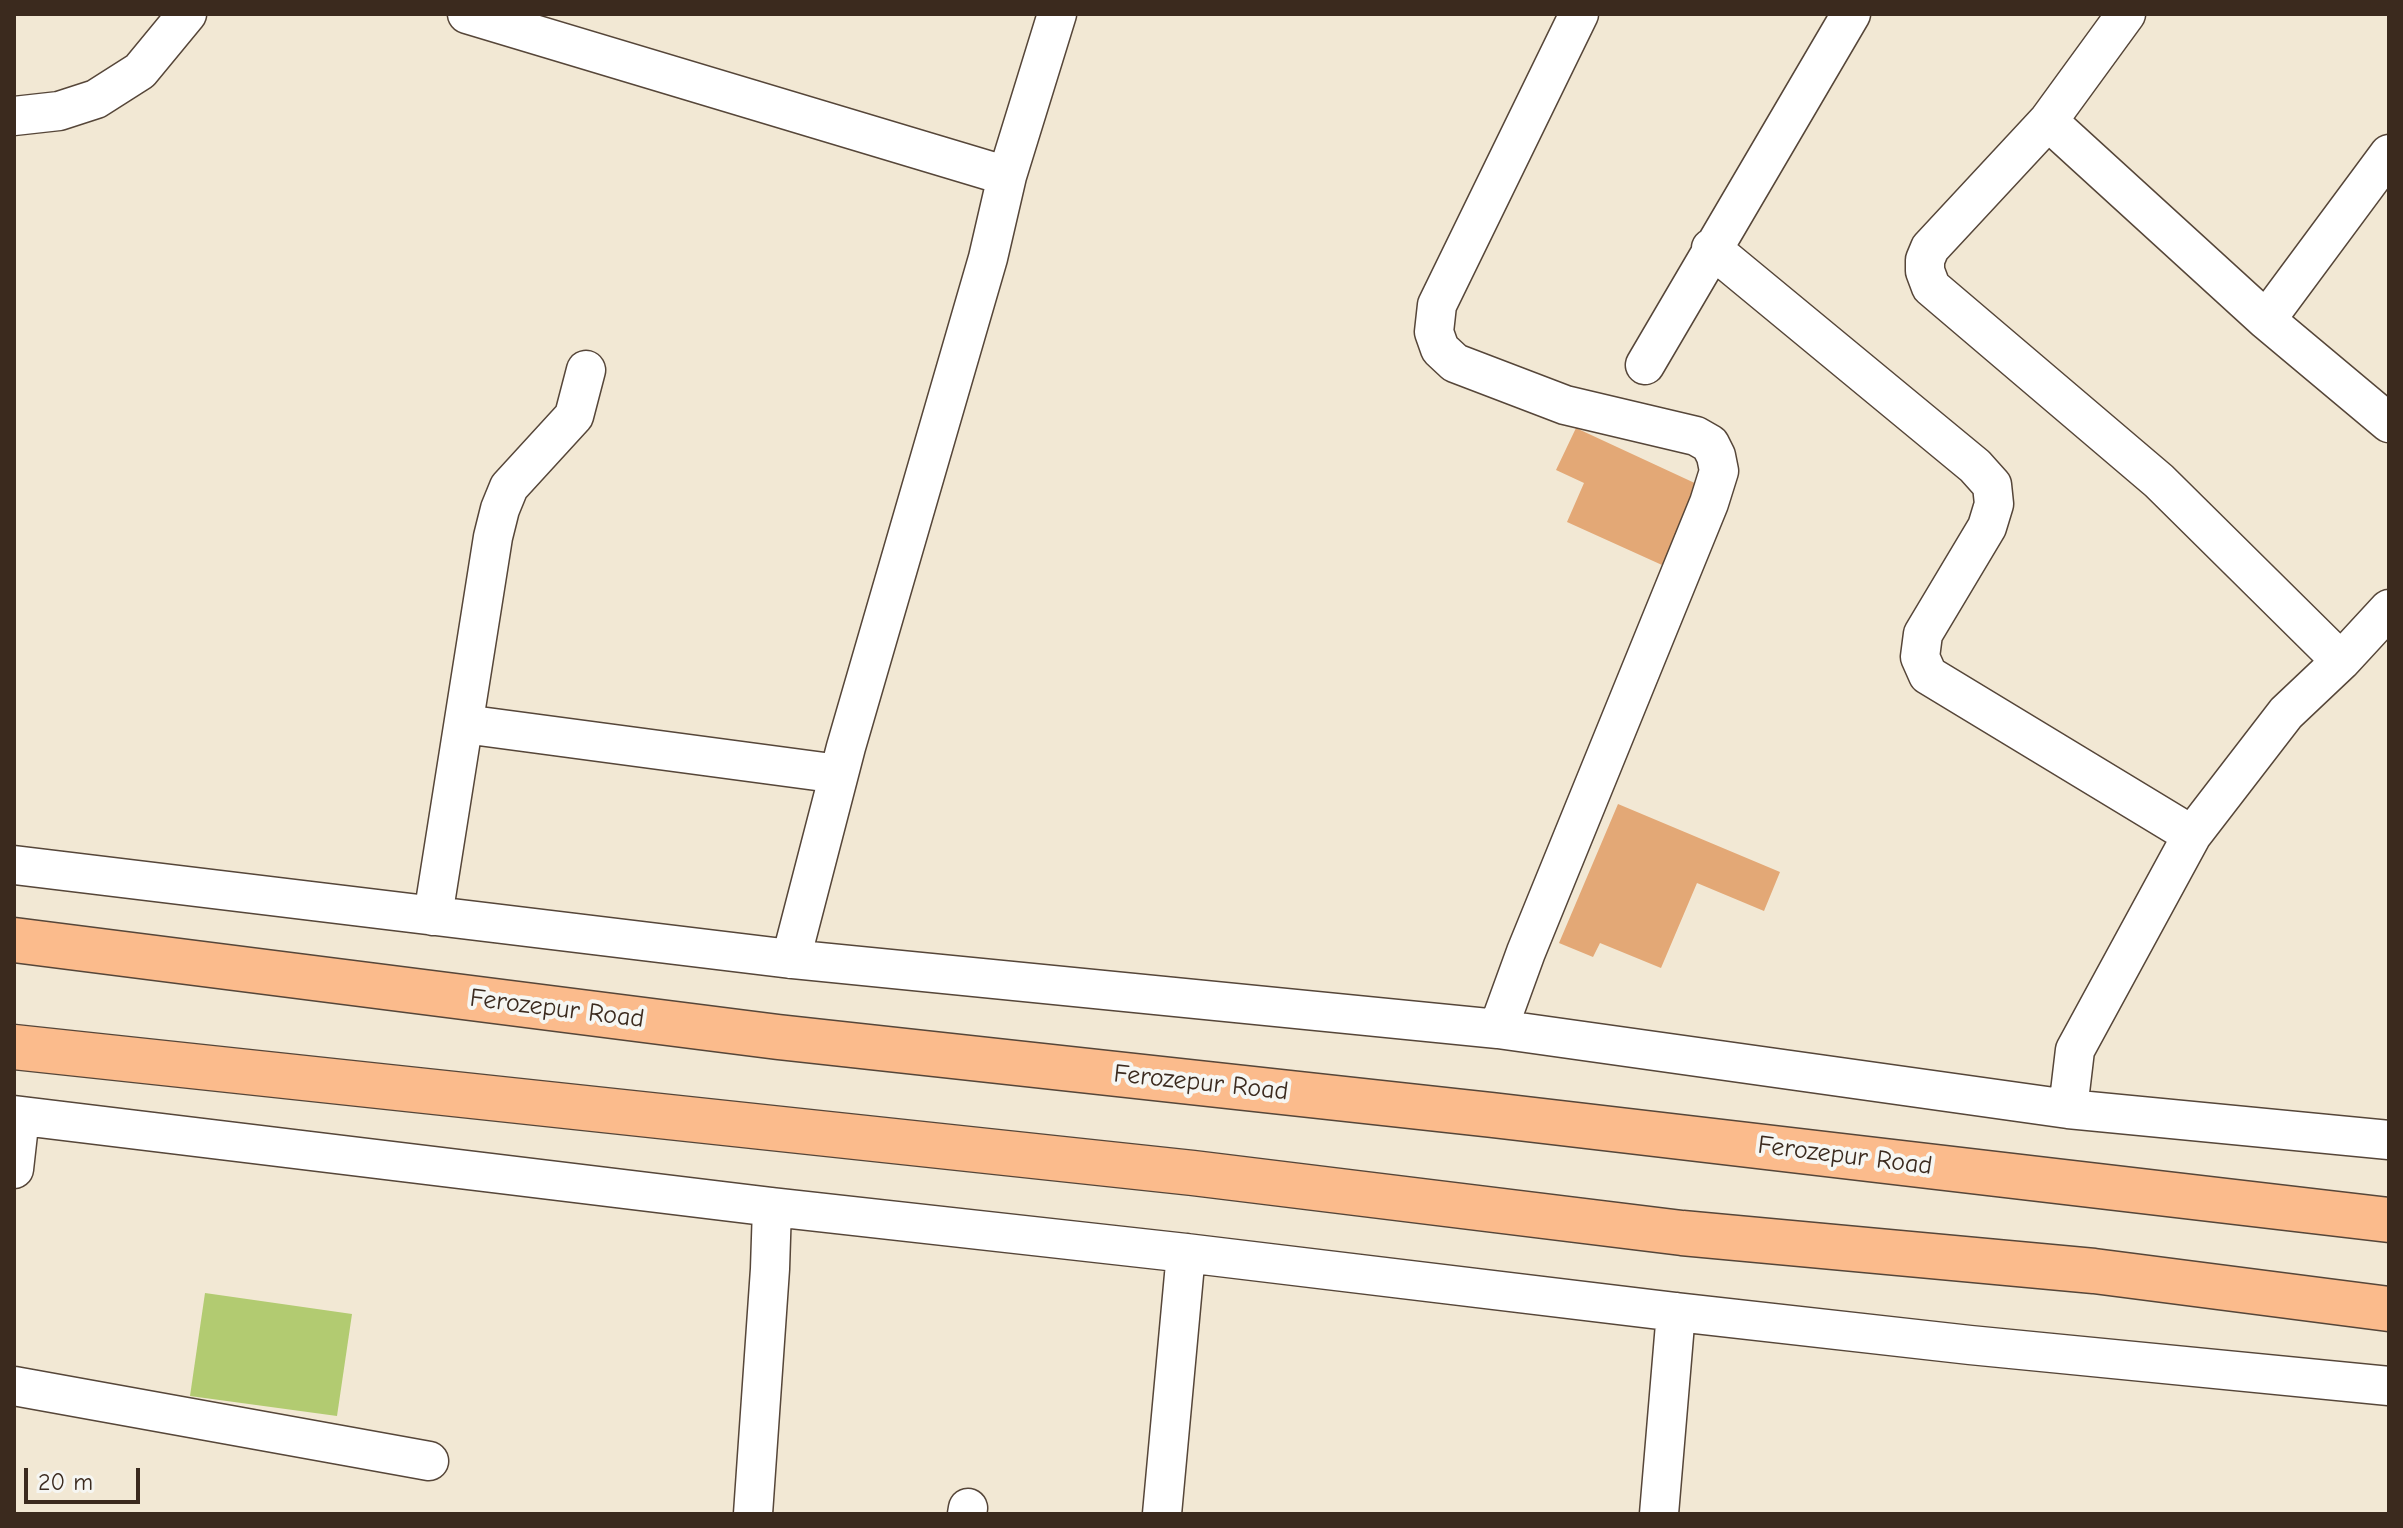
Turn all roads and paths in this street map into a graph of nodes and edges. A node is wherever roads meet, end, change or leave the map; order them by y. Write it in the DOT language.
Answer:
graph roads {
  1 [pos="187,14"];
  2 [pos="467,14"];
  3 [pos="1057,14"];
  4 [pos="1579,14"];
  5 [pos="1851,14"];
  6 [pos="2126,14"];
  7 [pos="14,116"];
  8 [pos="2048,121"];
  9 [pos="2389,154"];
  10 [pos="1007,176"];
  11 [pos="1711,248"];
  12 [pos="2266,320"];
  13 [pos="1645,365"];
  14 [pos="586,370"];
  15 [pos="2389,423"];
  16 [pos="2389,609"];
  17 [pos="2341,661"];
  18 [pos="464,724"];
  19 [pos="839,774"];
  20 [pos="2192,835"];
  21 [pos="14,865"];
  22 [pos="433,916"];
  23 [pos="14,940"];
  24 [pos="791,959"];
  25 [pos="1498,1029"];
  26 [pos="14,1047"];
  27 [pos="2068,1109"];
  28 [pos="17,1116"];
  29 [pos="2389,1140"];
  30 [pos="14,1169"];
  31 [pos="772,1207"];
  32 [pos="2389,1220"];
  33 [pos="1186,1253"];
  34 [pos="2389,1309"];
  35 [pos="1676,1312"];
  36 [pos="14,1386"];
  37 [pos="2389,1386"];
  38 [pos="429,1461"];
  39 [pos="753,1514"];
  40 [pos="1162,1514"];
  41 [pos="1659,1514"];
  1 -- 7 [label="street"];
  2 -- 10 [label="street"];
  3 -- 10 [label="street"];
  4 -- 25 [label="street"];
  5 -- 11 [label="street"];
  6 -- 8 [label="street"];
  8 -- 12 [label="street"];
  8 -- 17 [label="street"];
  9 -- 12 [label="street"];
  10 -- 19 [label="street"];
  11 -- 13 [label="street"];
  11 -- 20 [label="street"];
  12 -- 15 [label="street"];
  14 -- 18 [label="street"];
  16 -- 17 [label="street"];
  17 -- 20 [label="street"];
  18 -- 19 [label="street"];
  18 -- 22 [label="street"];
  19 -- 24 [label="street"];
  20 -- 27 [label="street"];
  21 -- 22 [label="street"];
  22 -- 24 [label="street"];
  23 -- 32 [label="highway, Ferozepur Road"];
  24 -- 25 [label="street"];
  25 -- 27 [label="street"];
  26 -- 34 [label="highway"];
  27 -- 29 [label="street"];
  28 -- 30 [label="street"];
  28 -- 31 [label="street"];
  31 -- 33 [label="street"];
  31 -- 39 [label="street"];
  33 -- 35 [label="street"];
  33 -- 40 [label="street"];
  35 -- 37 [label="street"];
  35 -- 41 [label="street"];
  36 -- 38 [label="street"];
}
